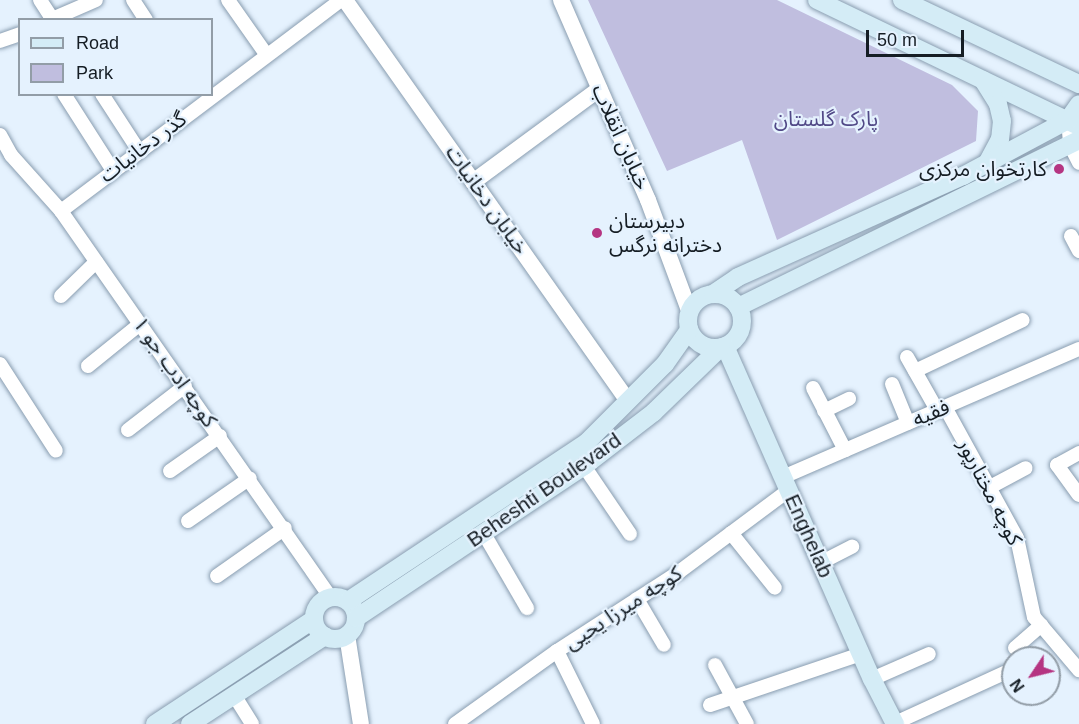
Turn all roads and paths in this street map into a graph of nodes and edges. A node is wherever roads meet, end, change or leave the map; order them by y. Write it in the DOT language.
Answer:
graph roads {
  1 [pos="40,0"];
  2 [pos="96,0"];
  3 [pos="133,0"];
  4 [pos="228,0"];
  5 [pos="343,0"];
  6 [pos="561,0"];
  7 [pos="817,0"];
  8 [pos="902,0"];
  9 [pos="51,18"];
  10 [pos="54,18"];
  11 [pos="145,18"];
  12 [pos="18,35"];
  13 [pos="0,42"];
  14 [pos="266,54"];
  15 [pos="983,80"];
  16 [pos="1079,84"];
  17 [pos="213,89"];
  18 [pos="599,89"];
  19 [pos="65,96"];
  20 [pos="103,96"];
  21 [pos="198,99"];
  22 [pos="1079,104"];
  23 [pos="1073,123"];
  24 [pos="0,135"];
  25 [pos="1074,142"];
  26 [pos="139,151"];
  27 [pos="5,158"];
  28 [pos="987,163"];
  29 [pos="1079,163"];
  30 [pos="112,169"];
  31 [pos="473,182"];
  32 [pos="61,211"];
  33 [pos="1071,236"];
  34 [pos="1079,251"];
  35 [pos="96,262"];
  36 [pos="713,294"];
  37 [pos="61,296"];
  38 [pos="738,308"];
  39 [pos="689,310"];
  40 [pos="1023,320"];
  41 [pos="140,324"];
  42 [pos="689,330"];
  43 [pos="723,347"];
  44 [pos="1079,349"];
  45 [pos="907,357"];
  46 [pos="0,364"];
  47 [pos="665,364"];
  48 [pos="88,366"];
  49 [pos="915,371"];
  50 [pos="684,384"];
  51 [pos="892,384"];
  52 [pos="184,386"];
  53 [pos="813,388"];
  54 [pos="849,399"];
  55 [pos="628,401"];
  56 [pos="941,408"];
  57 [pos="824,411"];
  58 [pos="908,423"];
  59 [pos="128,430"];
  60 [pos="220,436"];
  61 [pos="845,450"];
  62 [pos="56,452"];
  63 [pos="1079,453"];
  64 [pos="584,466"];
  65 [pos="1026,468"];
  66 [pos="171,471"];
  67 [pos="250,478"];
  68 [pos="786,484"];
  69 [pos="992,486"];
  70 [pos="1079,495"];
  71 [pos="188,521"];
  72 [pos="285,528"];
  73 [pos="483,532"];
  74 [pos="731,533"];
  75 [pos="630,534"];
  76 [pos="852,547"];
  77 [pos="822,562"];
  78 [pos="217,576"];
  79 [pos="775,588"];
  80 [pos="339,599"];
  81 [pos="637,599"];
  82 [pos="527,608"];
  83 [pos="356,618"];
  84 [pos="313,620"];
  85 [pos="1041,625"];
  86 [pos="347,635"];
  87 [pos="325,636"];
  88 [pos="664,645"];
  89 [pos="1017,646"];
  90 [pos="557,651"];
  91 [pos="861,654"];
  92 [pos="929,654"];
  93 [pos="716,665"];
  94 [pos="1079,670"];
  95 [pos="1001,674"];
  96 [pos="872,679"];
  97 [pos="234,695"];
  98 [pos="733,697"];
  99 [pos="710,705"];
  100 [pos="895,723"];
  101 [pos="155,724"];
  102 [pos="190,724"];
  103 [pos="252,724"];
  104 [pos="361,724"];
  105 [pos="455,724"];
  106 [pos="593,724"];
  107 [pos="747,724"];
  1 -- 9 [label="street"];
  2 -- 10 [label="street"];
  3 -- 11 [label="street"];
  4 -- 14 [label="street"];
  5 -- 14 [label="street, گذر دخانیات"];
  5 -- 31 [label="street, خیابان دخانیات"];
  6 -- 18 [label="street, خیابان انقلاب"];
  7 -- 15 [label="main road"];
  8 -- 16 [label="main road"];
  12 -- 13 [label="street"];
  14 -- 17 [label="street, گذر دخانیات"];
  15 -- 23 [label="main road"];
  15 -- 28 [label="main road"];
  18 -- 31 [label="street"];
  18 -- 39 [label="street, خیابان انقلاب"];
  19 -- 30 [label="street"];
  20 -- 26 [label="street"];
  21 -- 26 [label="street, گذر دخانیات"];
  22 -- 23 [label="main road"];
  23 -- 25 [label="street"];
  23 -- 28 [label="main road"];
  24 -- 27 [label="street, کوچه ادب جو ۱"];
  25 -- 29 [label="street"];
  25 -- 38 [label="main road"];
  26 -- 30 [label="street, گذر دخانیات"];
  27 -- 32 [label="street, کوچه ادب جو ۱"];
  28 -- 36 [label="main road"];
  30 -- 32 [label="street, گذر دخانیات"];
  31 -- 55 [label="street, خیابان دخانیات"];
  32 -- 35 [label="street, کوچه ادب جو ۱"];
  33 -- 34 [label="street"];
  35 -- 37 [label="street"];
  35 -- 41 [label="street, کوچه ادب جو ۱"];
  36 -- 38 [label="main road"];
  36 -- 39 [label="main road"];
  38 -- 43 [label="main road"];
  39 -- 42 [label="main road"];
  40 -- 49 [label="street"];
  41 -- 48 [label="street"];
  41 -- 52 [label="street, کوچه ادب جو ۱"];
  42 -- 43 [label="main road"];
  42 -- 47 [label="main road, Beheshti Boulevard"];
  43 -- 50 [label="main road, Beheshti Boulevard"];
  43 -- 68 [label="main road, Enghelab"];
  44 -- 56 [label="street, فقیه"];
  45 -- 49 [label="street, کوچه مختارپور"];
  46 -- 62 [label="street"];
  47 -- 50 [label="main road"];
  47 -- 55 [label="main road, Beheshti Boulevard"];
  49 -- 56 [label="street, کوچه مختارپور"];
  50 -- 64 [label="main road, Beheshti Boulevard"];
  51 -- 58 [label="street"];
  52 -- 59 [label="street"];
  52 -- 60 [label="street, کوچه ادب جو ۱"];
  53 -- 57 [label="street"];
  54 -- 57 [label="street"];
  55 -- 80 [label="main road, Beheshti Boulevard"];
  56 -- 58 [label="street, فقیه"];
  56 -- 69 [label="street, کوچه مختارپور"];
  57 -- 61 [label="street"];
  58 -- 61 [label="street, فقیه"];
  60 -- 66 [label="street"];
  60 -- 67 [label="street, کوچه ادب جو ۱"];
  61 -- 68 [label="street, فقیه"];
  63 -- 70 [label="street"];
  64 -- 73 [label="main road, Beheshti Boulevard"];
  64 -- 75 [label="street"];
  65 -- 69 [label="street"];
  67 -- 71 [label="street"];
  67 -- 72 [label="street, کوچه ادب جو ۱"];
  68 -- 74 [label="street, کوچه میرزا یحیی"];
  68 -- 77 [label="main road, Enghelab"];
  69 -- 85 [label="street, کوچه مختارپور"];
  72 -- 78 [label="street"];
  72 -- 80 [label="street, کوچه ادب جو ۱"];
  73 -- 82 [label="street"];
  73 -- 83 [label="main road, Beheshti Boulevard"];
  74 -- 79 [label="street"];
  74 -- 81 [label="street, کوچه میرزا یحیی"];
  76 -- 77 [label="street"];
  77 -- 91 [label="main road, Enghelab"];
  80 -- 83 [label="main road"];
  80 -- 84 [label="main road"];
  81 -- 88 [label="street"];
  81 -- 90 [label="street, کوچه میرزا یحیی"];
  83 -- 86 [label="main road"];
  84 -- 87 [label="main road"];
  84 -- 101 [label="main road"];
  85 -- 89 [label="street"];
  85 -- 94 [label="street, کوچه مختارپور"];
  86 -- 87 [label="main road"];
  86 -- 104 [label="street"];
  87 -- 97 [label="main road"];
  90 -- 105 [label="street, کوچه میرزا یحیی"];
  90 -- 106 [label="street"];
  91 -- 96 [label="main road, Enghelab"];
  91 -- 98 [label="street"];
  92 -- 96 [label="street"];
  93 -- 98 [label="street"];
  95 -- 100 [label="street"];
  96 -- 100 [label="main road, Enghelab"];
  97 -- 102 [label="main road"];
  97 -- 103 [label="street"];
  98 -- 99 [label="street"];
  98 -- 107 [label="street"];
}
